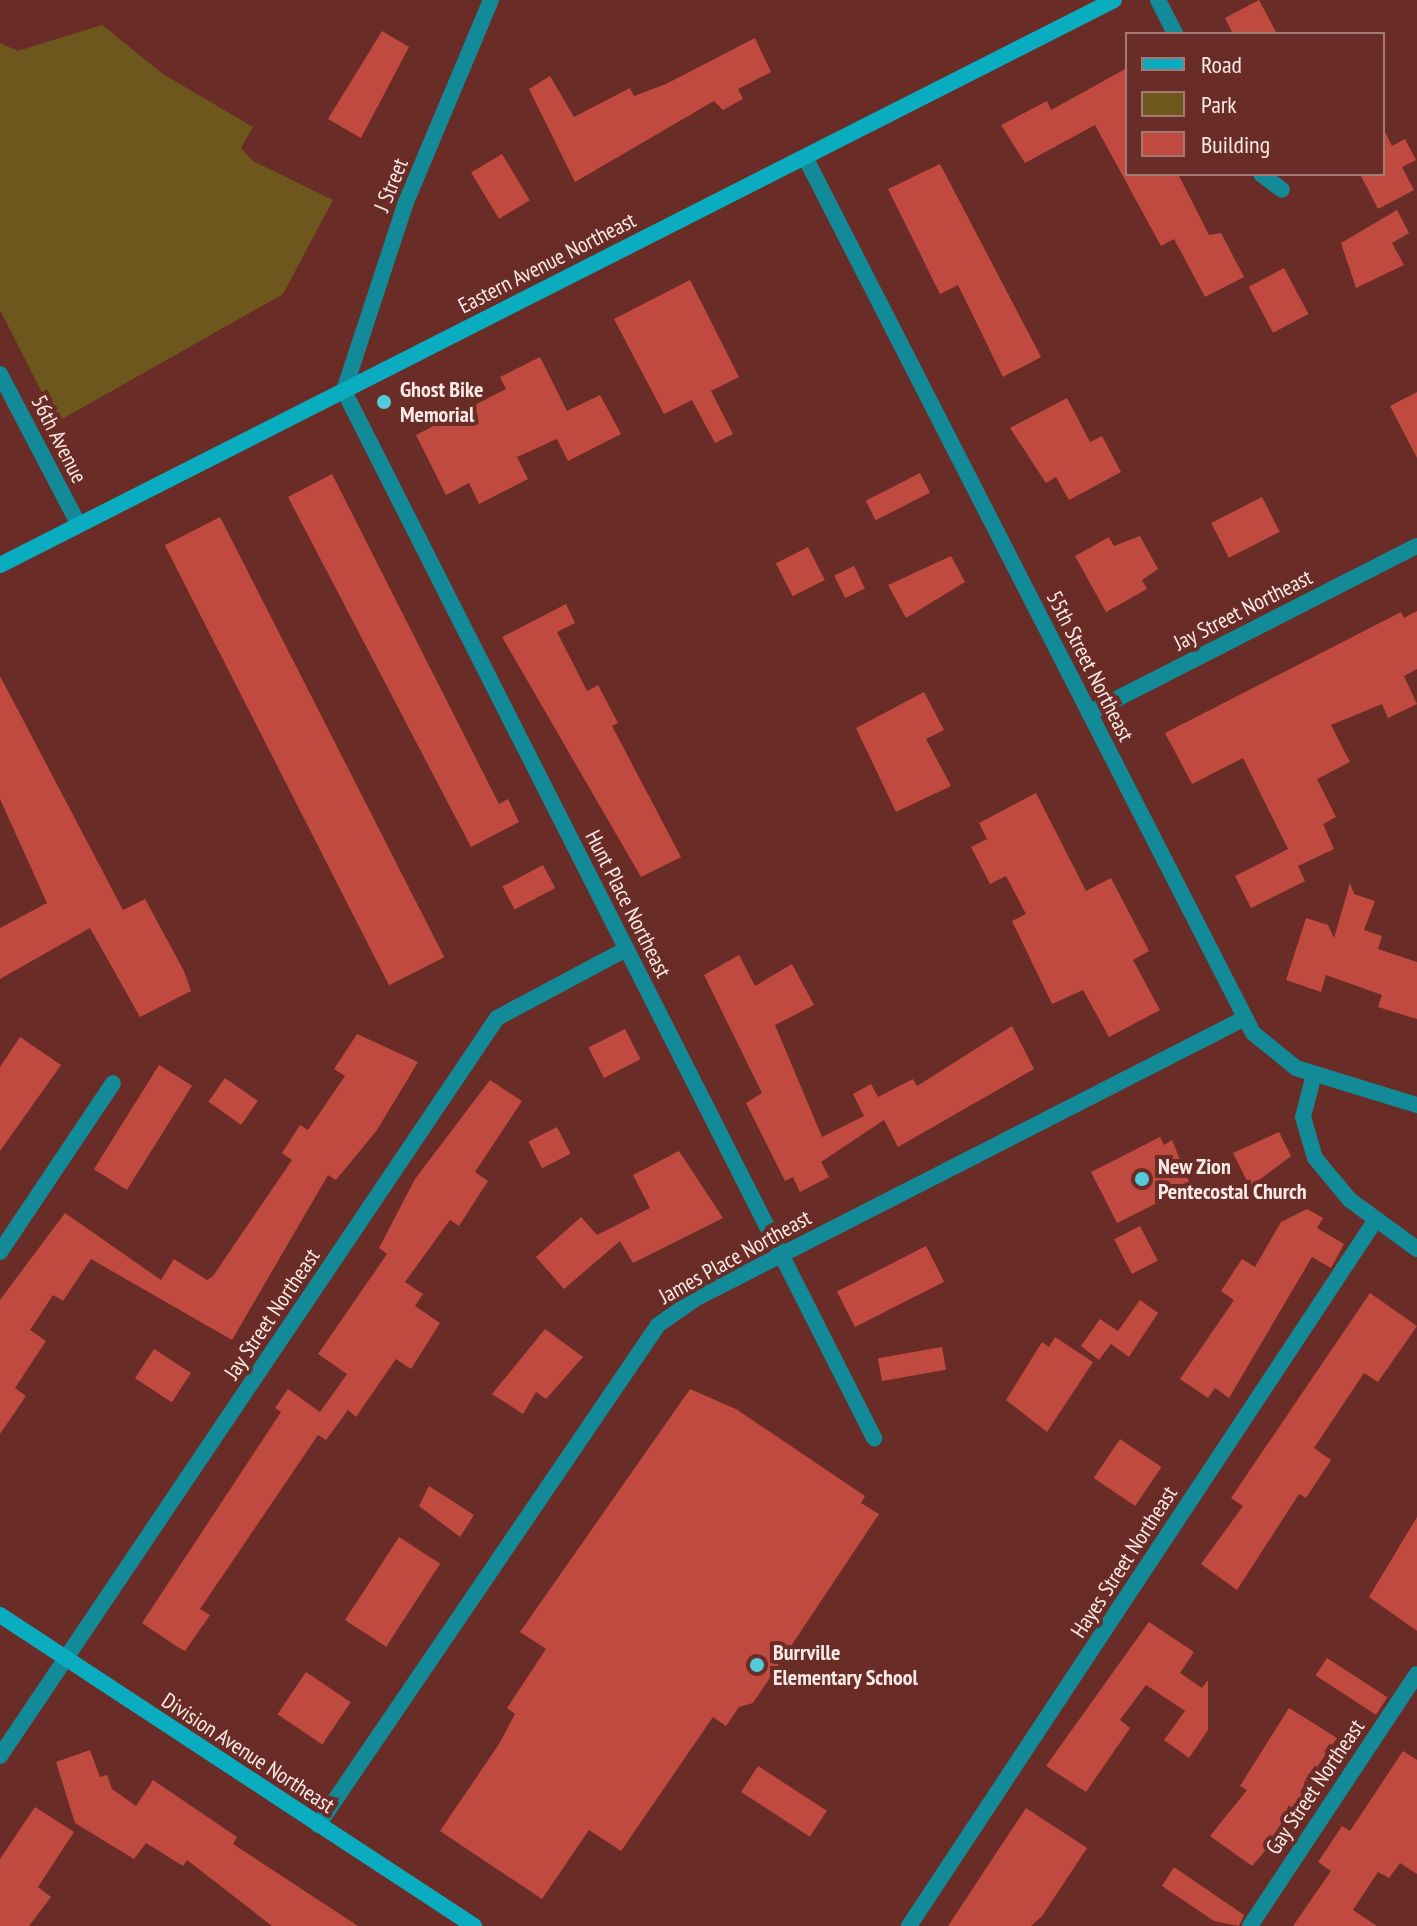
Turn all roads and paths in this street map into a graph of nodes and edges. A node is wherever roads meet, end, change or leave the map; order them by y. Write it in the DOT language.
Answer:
graph roads {
  1 [pos="491,0"];
  2 [pos="1114,0"];
  3 [pos="1158,0"];
  4 [pos="1174,32"];
  5 [pos="805,157"];
  6 [pos="1264,176"];
  7 [pos="1282,190"];
  8 [pos="0,374"];
  9 [pos="344,391"];
  10 [pos="79,525"];
  11 [pos="1417,546"];
  12 [pos="0,565"];
  13 [pos="1089,713"];
  14 [pos="626,949"];
  15 [pos="1245,1018"];
  16 [pos="1314,1074"];
  17 [pos="113,1083"];
  18 [pos="1417,1105"];
  19 [pos="1375,1221"];
  20 [pos="1417,1249"];
  21 [pos="0,1252"];
  22 [pos="781,1254"];
  23 [pos="874,1438"];
  24 [pos="0,1615"];
  25 [pos="65,1659"];
  26 [pos="1417,1674"];
  27 [pos="0,1756"];
  28 [pos="318,1825"];
  29 [pos="474,1926"];
  30 [pos="909,1926"];
  31 [pos="1250,1926"];
  1 -- 9 [label="street, J Street"];
  2 -- 5 [label="main road, Eastern Avenue Northeast"];
  3 -- 4 [label="street"];
  5 -- 9 [label="main road, Eastern Avenue Northeast"];
  5 -- 13 [label="street, 55th Street Northeast"];
  6 -- 7 [label="street"];
  8 -- 10 [label="street, 56th Avenue"];
  9 -- 10 [label="main road, Eastern Avenue Northeast"];
  9 -- 14 [label="street, Hunt Place Northeast"];
  10 -- 12 [label="main road, Eastern Avenue Northeast"];
  11 -- 13 [label="street, Jay Street Northeast"];
  13 -- 15 [label="street, 55th Street Northeast"];
  14 -- 22 [label="street, Hunt Place Northeast"];
  14 -- 25 [label="street, Jay Street Northeast"];
  15 -- 16 [label="street, 55th Street Northeast"];
  15 -- 22 [label="street, James Place Northeast"];
  16 -- 18 [label="street, 55th Street Northeast"];
  16 -- 19 [label="street"];
  17 -- 21 [label="street"];
  19 -- 20 [label="street"];
  19 -- 30 [label="street, Hayes Street Northeast"];
  22 -- 23 [label="street, Hunt Place Northeast"];
  22 -- 28 [label="street, James Place Northeast"];
  24 -- 25 [label="main road, Division Avenue Northeast"];
  25 -- 27 [label="street, Jay Street Northeast"];
  25 -- 28 [label="main road, Division Avenue Northeast"];
  26 -- 31 [label="street, Gay Street Northeast"];
  28 -- 29 [label="main road, Division Avenue Northeast"];
}
